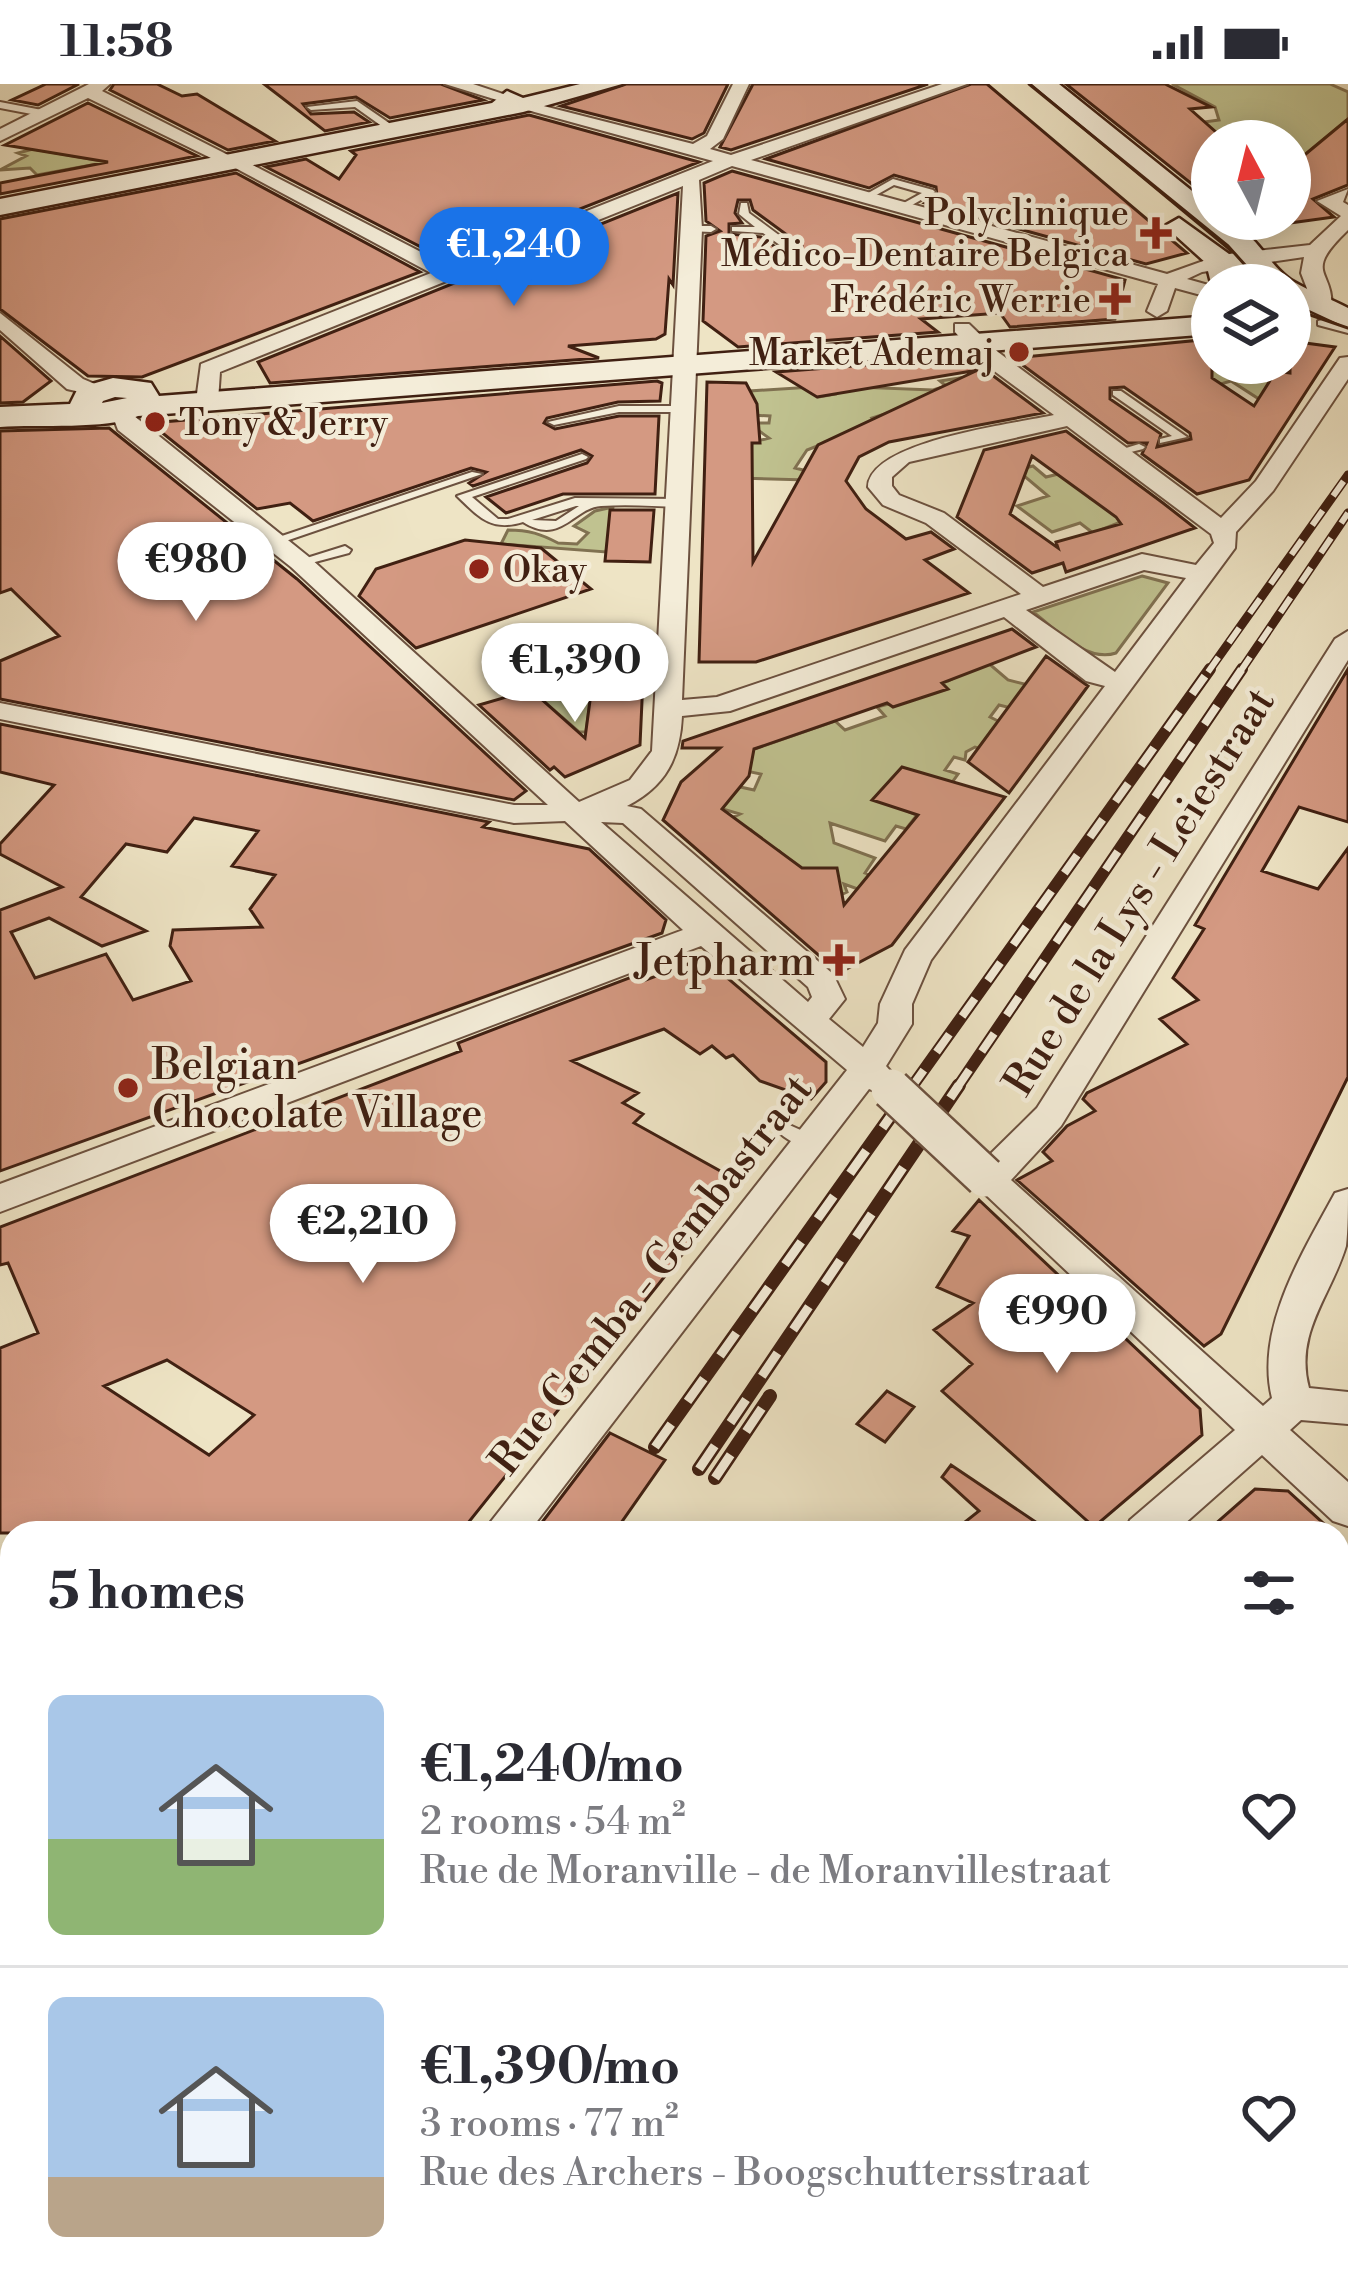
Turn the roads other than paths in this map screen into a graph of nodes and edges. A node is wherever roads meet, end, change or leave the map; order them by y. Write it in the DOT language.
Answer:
graph roads {
  1 [pos="453,84"];
  2 [pos="587,84"];
  3 [pos="610,84"];
  4 [pos="741,84"];
  5 [pos="959,84"];
  6 [pos="1008,84"];
  7 [pos="1044,84"];
  8 [pos="93,88"];
  9 [pos="360,96"];
  10 [pos="517,101"];
  11 [pos="0,105"];
  12 [pos="311,107"];
  13 [pos="42,113"];
  14 [pos="392,123"];
  15 [pos="0,136"];
  16 [pos="698,149"];
  17 [pos="227,159"];
  18 [pos="739,160"];
  19 [pos="683,179"];
  20 [pos="1348,195"];
  21 [pos="0,205"];
  22 [pos="744,205"];
  23 [pos="1348,216"];
  24 [pos="734,230"];
  25 [pos="765,230"];
  26 [pos="1315,251"];
  27 [pos="1254,254"];
  28 [pos="795,262"];
  29 [pos="1244,264"];
  30 [pos="1262,264"];
  31 [pos="1191,269"];
  32 [pos="447,274"];
  33 [pos="1169,280"];
  34 [pos="1191,287"];
  35 [pos="1191,287"];
  36 [pos="1191,298"];
  37 [pos="1191,301"];
  38 [pos="1157,311"];
  39 [pos="0,319"];
  40 [pos="1326,324"];
  41 [pos="970,335"];
  42 [pos="686,356"];
  43 [pos="1348,363"];
  44 [pos="207,393"];
  45 [pos="1117,393"];
  46 [pos="91,400"];
  47 [pos="0,401"];
  48 [pos="134,404"];
  49 [pos="683,409"];
  50 [pos="0,417"];
  51 [pos="1071,418"];
  52 [pos="554,422"];
  53 [pos="1164,441"];
  54 [pos="582,458"];
  55 [pos="476,474"];
  56 [pos="592,502"];
  57 [pos="679,503"];
  58 [pos="529,523"];
  59 [pos="1223,531"];
  60 [pos="273,541"];
  61 [pos="341,555"];
  62 [pos="304,566"];
  63 [pos="1203,574"];
  64 [pos="1038,595"];
  65 [pos="1005,606"];
  66 [pos="1348,639"];
  67 [pos="1123,683"];
  68 [pos="666,709"];
  69 [pos="0,711"];
  70 [pos="574,811"];
  71 [pos="705,932"];
  72 [pos="809,1021"];
  73 [pos="879,1079"];
  74 [pos="987,1179"];
  75 [pos="0,1198"];
  76 [pos="1348,1203"];
  77 [pos="1348,1408"];
  78 [pos="1278,1417"];
  79 [pos="1348,1508"];
  80 [pos="512,1521"];
  81 [pos="1159,1521"];
  1 -- 10 [label="street"];
  2 -- 10 [label="street"];
  3 -- 10 [label="street"];
  4 -- 16 [label="street"];
  5 -- 18 [label="street"];
  6 -- 31 [label="street"];
  7 -- 27 [label="street"];
  8 -- 13 [label="street"];
  8 -- 17 [label="street"];
  9 -- 14 [label="lane"];
  10 -- 14 [label="street"];
  10 -- 16 [label="street"];
  10 -- 17 [label="street"];
  11 -- 13 [label="lane"];
  12 -- 14 [label="lane"];
  13 -- 15 [label="street"];
  14 -- 17 [label="street"];
  16 -- 18 [label="street"];
  17 -- 21 [label="street"];
  17 -- 32 [label="street"];
  18 -- 19 [label="street"];
  18 -- 33 [label="street"];
  19 -- 32 [label="street"];
  19 -- 42 [label="street"];
  20 -- 23 [label="street"];
  22 -- 25 [label="lane"];
  23 -- 26 [label="street"];
  24 -- 25 [label="lane"];
  25 -- 28 [label="lane"];
  26 -- 27 [label="street"];
  26 -- 40 [label="street"];
  27 -- 29 [label="street"];
  27 -- 30 [label="street"];
  32 -- 44 [label="street"];
  33 -- 34 [label="street"];
  33 -- 35 [label="street"];
  33 -- 38 [label="street"];
  36 -- 41 [label="street"];
  37 -- 38 [label="street"];
  38 -- 41 [label="street"];
  39 -- 46 [label="street"];
  41 -- 42 [label="street"];
  41 -- 51 [label="street"];
  42 -- 44 [label="street"];
  42 -- 49 [label="street"];
  43 -- 59 [label="street, Rue Gemba - Gembastraat"];
  44 -- 48 [label="street"];
  45 -- 53 [label="lane"];
  46 -- 47 [label="street"];
  46 -- 48 [label="street"];
  46 -- 50 [label="street"];
  48 -- 60 [label="street"];
  49 -- 52 [label="lane"];
  49 -- 57 [label="street"];
  51 -- 59 [label="street"];
  51 -- 64 [label="street"];
  54 -- 56 [label="lane"];
  55 -- 60 [label="lane"];
  56 -- 57 [label="lane"];
  56 -- 58 [label="lane"];
  57 -- 68 [label="street"];
  59 -- 63 [label="street, Rue Gemba - Gembastraat"];
  60 -- 62 [label="street"];
  61 -- 62 [label="lane"];
  62 -- 70 [label="street"];
  63 -- 64 [label="street"];
  63 -- 67 [label="street, Rue Gemba - Gembastraat"];
  64 -- 65 [label="street"];
  65 -- 67 [label="street"];
  65 -- 68 [label="street"];
  66 -- 74 [label="street, Rue de la Lys - Leiestraat"];
  67 -- 73 [label="street, Rue Gemba - Gembastraat"];
  68 -- 70 [label="street"];
  69 -- 70 [label="street"];
  70 -- 71 [label="street"];
  70 -- 72 [label="street"];
  71 -- 72 [label="street"];
  71 -- 75 [label="street"];
  72 -- 73 [label="street"];
  73 -- 74 [label="street, bridge"];
  73 -- 80 [label="street, Rue Gemba - Gembastraat"];
  74 -- 78 [label="street"];
  76 -- 78 [label="street"];
  77 -- 78 [label="street"];
  78 -- 79 [label="street"];
  78 -- 81 [label="street"];
}
